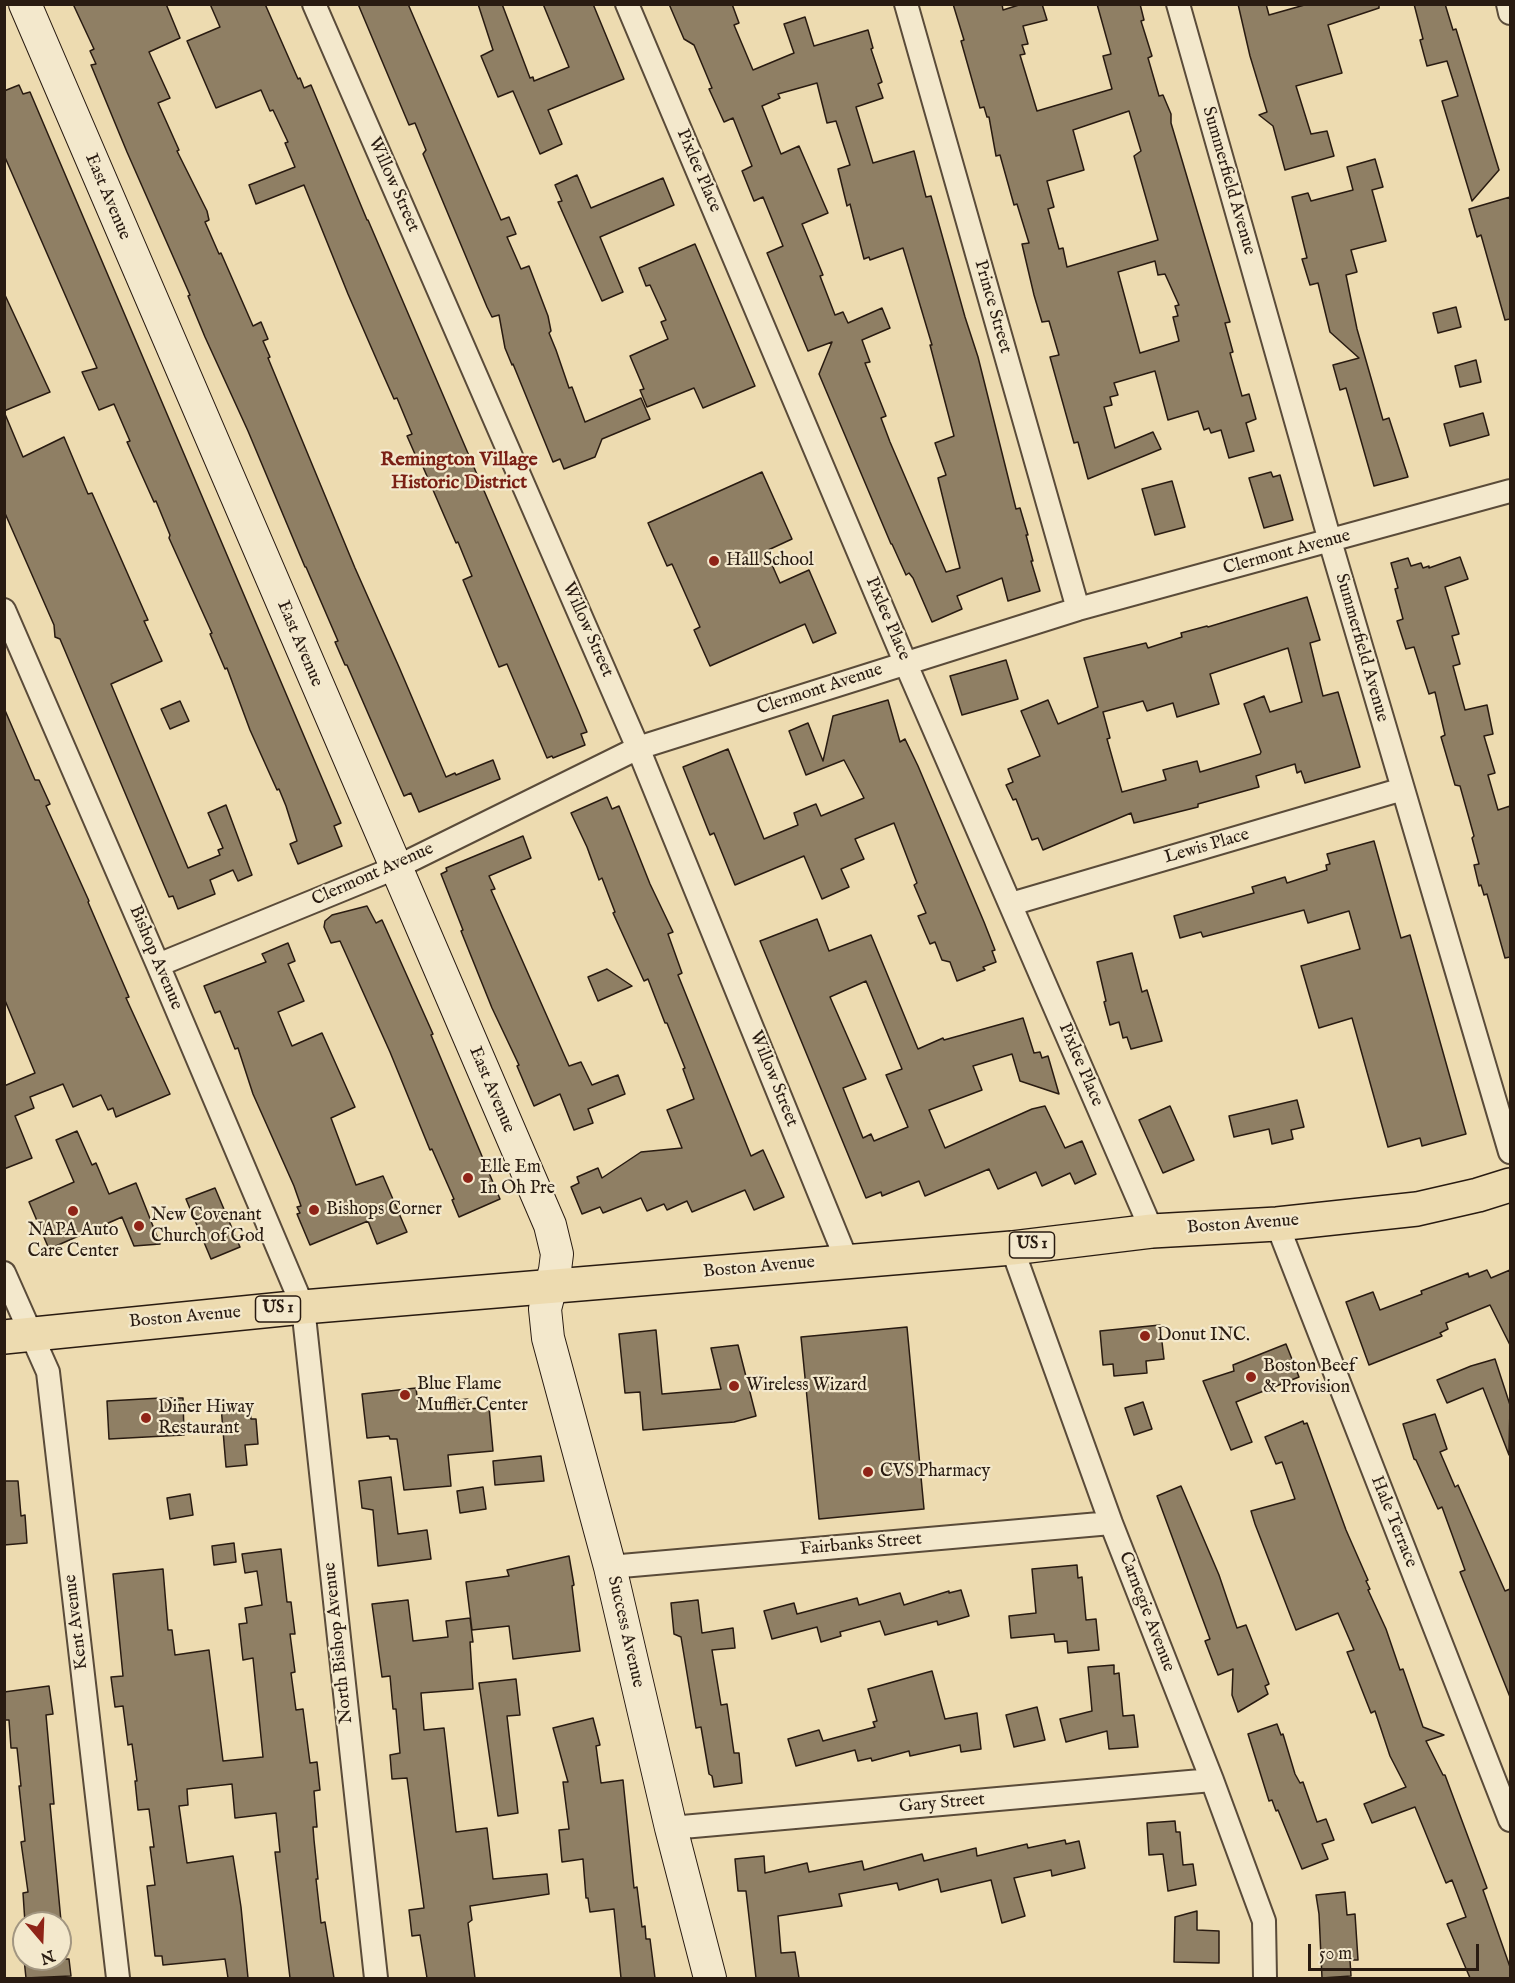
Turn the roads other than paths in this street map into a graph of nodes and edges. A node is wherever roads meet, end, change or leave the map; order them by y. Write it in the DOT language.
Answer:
graph roads {
  1 [pos="25,4"];
  2 [pos="314,4"];
  3 [pos="627,4"];
  4 [pos="906,4"];
  5 [pos="1178,4"];
  6 [pos="1508,4"];
  7 [pos="1510,13"];
  8 [pos="1510,490"];
  9 [pos="1330,542"];
  10 [pos="1078,609"];
  11 [pos="4,610"];
  12 [pos="905,662"];
  13 [pos="638,748"];
  14 [pos="1403,789"];
  15 [pos="395,868"];
  16 [pos="1011,904"];
  17 [pos="158,965"];
  18 [pos="1510,1152"];
  19 [pos="1510,1185"];
  20 [pos="1276,1224"];
  21 [pos="1152,1231"];
  22 [pos="1012,1248"];
  23 [pos="847,1261"];
  24 [pos="4,1273"];
  25 [pos="551,1286"];
  26 [pos="303,1307"];
  27 [pos="18,1335"];
  28 [pos="1111,1523"];
  29 [pos="610,1566"];
  30 [pos="1212,1780"];
  31 [pos="1510,1820"];
  32 [pos="671,1828"];
  33 [pos="118,1978"];
  34 [pos="376,1978"];
  35 [pos="710,1978"];
  36 [pos="1265,1978"];
  1 -- 15 [label="street, East Avenue"];
  2 -- 13 [label="street, Willow Street"];
  3 -- 12 [label="street, Pixlee Place"];
  4 -- 10 [label="street, Prince Street"];
  5 -- 9 [label="street, Summerfield Avenue"];
  6 -- 7 [label="street"];
  8 -- 9 [label="street, Clermont Avenue"];
  9 -- 10 [label="street, Clermont Avenue"];
  9 -- 14 [label="street, Summerfield Avenue"];
  10 -- 12 [label="street, Clermont Avenue"];
  11 -- 17 [label="street, Bishop Avenue"];
  12 -- 13 [label="street, Clermont Avenue"];
  12 -- 16 [label="street, Pixlee Place"];
  13 -- 15 [label="street, Clermont Avenue"];
  13 -- 23 [label="street, Willow Street"];
  14 -- 16 [label="street, Lewis Place"];
  14 -- 18 [label="street, Summerfield Avenue"];
  15 -- 17 [label="street, Clermont Avenue"];
  15 -- 25 [label="street, East Avenue"];
  16 -- 21 [label="street, Pixlee Place"];
  17 -- 26 [label="street, Bishop Avenue"];
  19 -- 20 [label="main road, Boston Avenue / US 1"];
  20 -- 21 [label="main road, Boston Avenue / US 1"];
  20 -- 31 [label="street, Hale Terrace"];
  21 -- 22 [label="main road, Boston Avenue / US 1"];
  22 -- 23 [label="main road, Boston Avenue / US 1"];
  22 -- 28 [label="street, Carnegie Avenue"];
  23 -- 25 [label="main road, Boston Avenue / US 1"];
  24 -- 27 [label="street, Kent Avenue"];
  25 -- 26 [label="main road, Boston Avenue / US 1"];
  25 -- 29 [label="street, Success Avenue"];
  26 -- 27 [label="main road, Boston Avenue / US 1"];
  26 -- 34 [label="street, North Bishop Avenue"];
  27 -- 33 [label="street, Kent Avenue"];
  28 -- 29 [label="street, Fairbanks Street"];
  28 -- 30 [label="street, Carnegie Avenue"];
  29 -- 32 [label="street, Success Avenue"];
  30 -- 32 [label="street, Gary Street"];
  30 -- 36 [label="street, Carnegie Avenue"];
  32 -- 35 [label="street, Success Avenue"];
}
